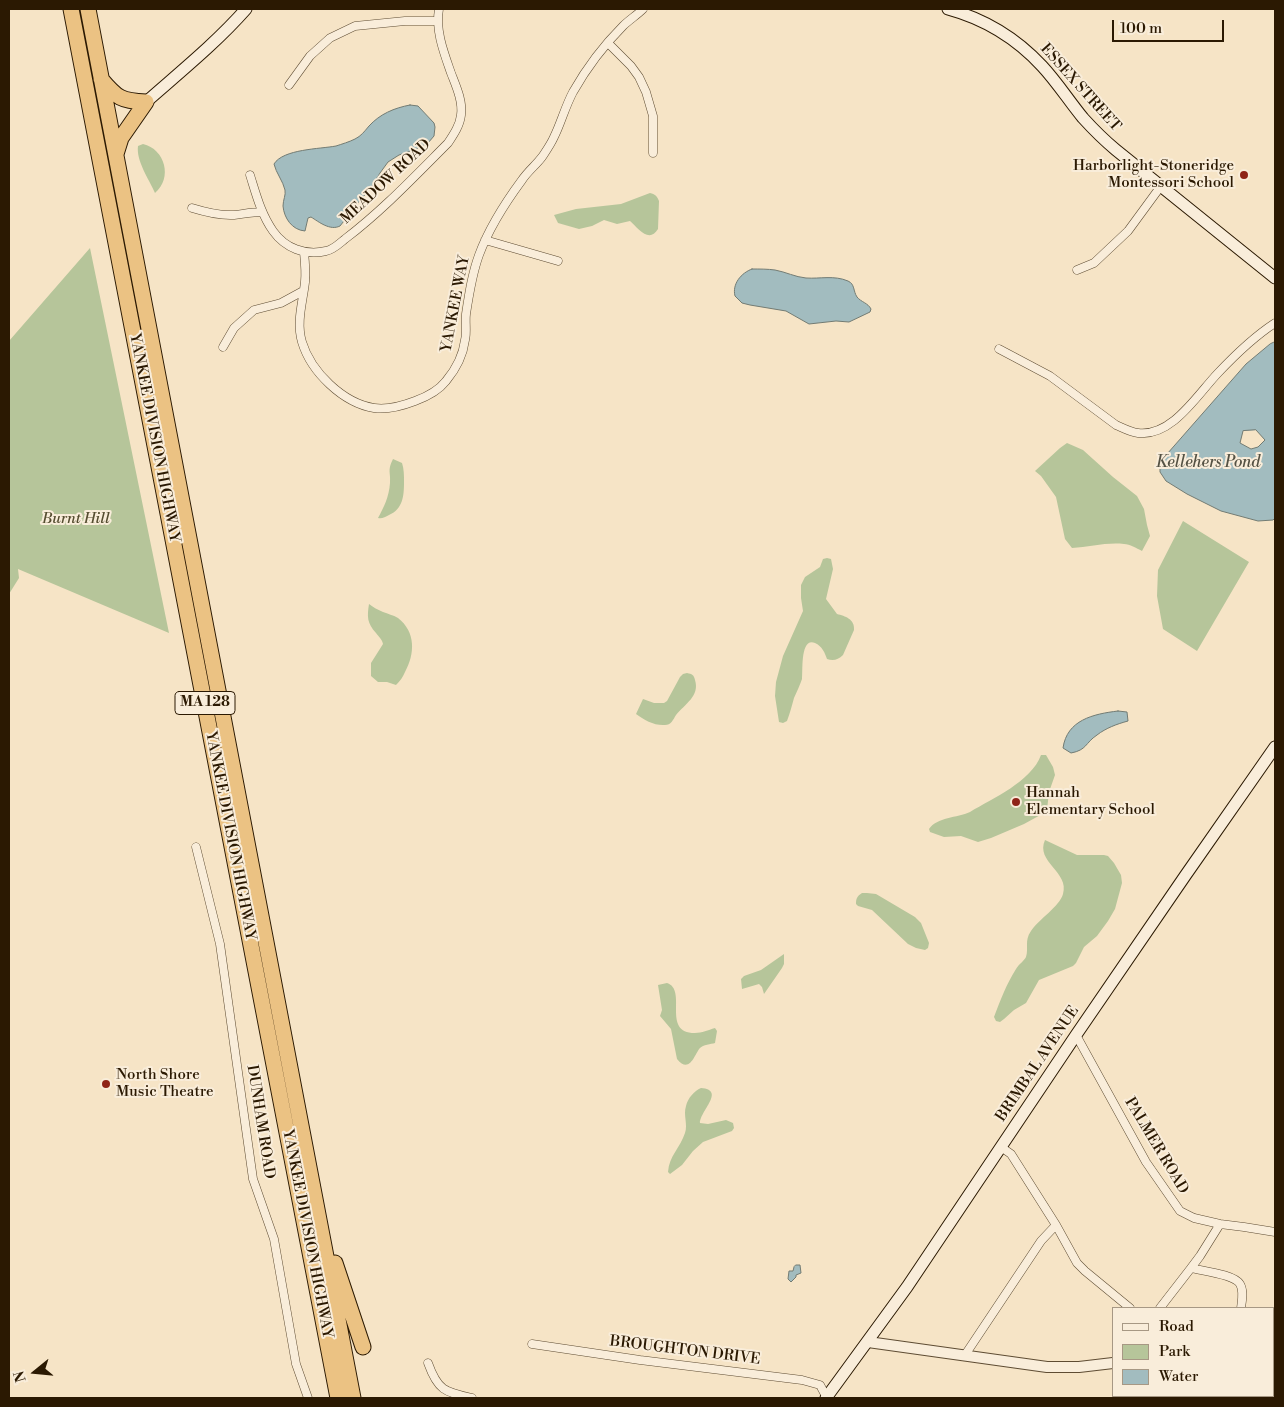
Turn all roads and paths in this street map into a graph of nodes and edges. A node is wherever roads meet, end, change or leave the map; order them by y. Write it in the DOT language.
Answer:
graph roads {
  1 [pos="66,9"];
  2 [pos="72,9"];
  3 [pos="88,9"];
  4 [pos="246,9"];
  5 [pos="439,9"];
  6 [pos="643,9"];
  7 [pos="948,9"];
  8 [pos="438,21"];
  9 [pos="76,33"];
  10 [pos="608,43"];
  11 [pos="101,78"];
  12 [pos="289,86"];
  13 [pos="146,102"];
  14 [pos="653,153"];
  15 [pos="115,156"];
  16 [pos="250,174"];
  17 [pos="1161,186"];
  18 [pos="192,208"];
  19 [pos="262,212"];
  20 [pos="485,240"];
  21 [pos="304,252"];
  22 [pos="558,261"];
  23 [pos="1077,270"];
  24 [pos="1275,278"];
  25 [pos="303,291"];
  26 [pos="1275,323"];
  27 [pos="223,347"];
  28 [pos="999,349"];
  29 [pos="1275,747"];
  30 [pos="196,847"];
  31 [pos="1076,1035"];
  32 [pos="1001,1147"];
  33 [pos="315,1202"];
  34 [pos="1220,1224"];
  35 [pos="1056,1225"];
  36 [pos="1275,1232"];
  37 [pos="1191,1268"];
  38 [pos="1129,1307"];
  39 [pos="1161,1307"];
  40 [pos="1241,1307"];
  41 [pos="868,1342"];
  42 [pos="532,1344"];
  43 [pos="363,1347"];
  44 [pos="965,1355"];
  45 [pos="428,1363"];
  46 [pos="1112,1363"];
  47 [pos="308,1398"];
  48 [pos="338,1398"];
  49 [pos="353,1398"];
  50 [pos="472,1398"];
  51 [pos="826,1398"];
  1 -- 9 [label="highway"];
  2 -- 9 [label="highway, YANKEE DIVISION HIGHWAY / MA 128"];
  3 -- 11 [label="highway, YANKEE DIVISION HIGHWAY / MA 128"];
  4 -- 13 [label="main road"];
  5 -- 8 [label="street, MEADOW ROAD"];
  6 -- 10 [label="street, YANKEE WAY"];
  7 -- 17 [label="main road, ESSEX STREET"];
  8 -- 12 [label="street"];
  8 -- 21 [label="street, MEADOW ROAD"];
  9 -- 48 [label="highway, YANKEE DIVISION HIGHWAY / MA 128"];
  10 -- 14 [label="street"];
  10 -- 20 [label="street, YANKEE WAY"];
  11 -- 13 [label="highway"];
  11 -- 15 [label="highway, YANKEE DIVISION HIGHWAY / MA 128"];
  13 -- 15 [label="highway"];
  15 -- 33 [label="highway, YANKEE DIVISION HIGHWAY / MA 128"];
  16 -- 19 [label="street, MEADOW ROAD"];
  17 -- 23 [label="street"];
  17 -- 24 [label="main road, ESSEX STREET"];
  18 -- 19 [label="street"];
  19 -- 21 [label="street, MEADOW ROAD"];
  20 -- 22 [label="street"];
  20 -- 25 [label="street, YANKEE WAY"];
  21 -- 25 [label="street, YANKEE WAY"];
  25 -- 27 [label="street"];
  26 -- 28 [label="street"];
  29 -- 31 [label="main road, BRIMBAL AVENUE"];
  30 -- 47 [label="street, DUNHAM ROAD"];
  31 -- 32 [label="main road, BRIMBAL AVENUE"];
  31 -- 34 [label="street, PALMER ROAD"];
  32 -- 35 [label="street"];
  32 -- 41 [label="main road, BRIMBAL AVENUE"];
  33 -- 43 [label="highway"];
  33 -- 49 [label="highway, YANKEE DIVISION HIGHWAY / MA 128"];
  34 -- 36 [label="street, PALMER ROAD"];
  34 -- 37 [label="street"];
  35 -- 38 [label="street"];
  35 -- 44 [label="street"];
  37 -- 39 [label="street"];
  37 -- 40 [label="street"];
  41 -- 44 [label="street"];
  41 -- 51 [label="main road, BRIMBAL AVENUE"];
  42 -- 51 [label="street, BROUGHTON DRIVE"];
  44 -- 46 [label="street"];
  45 -- 50 [label="street"];
}
